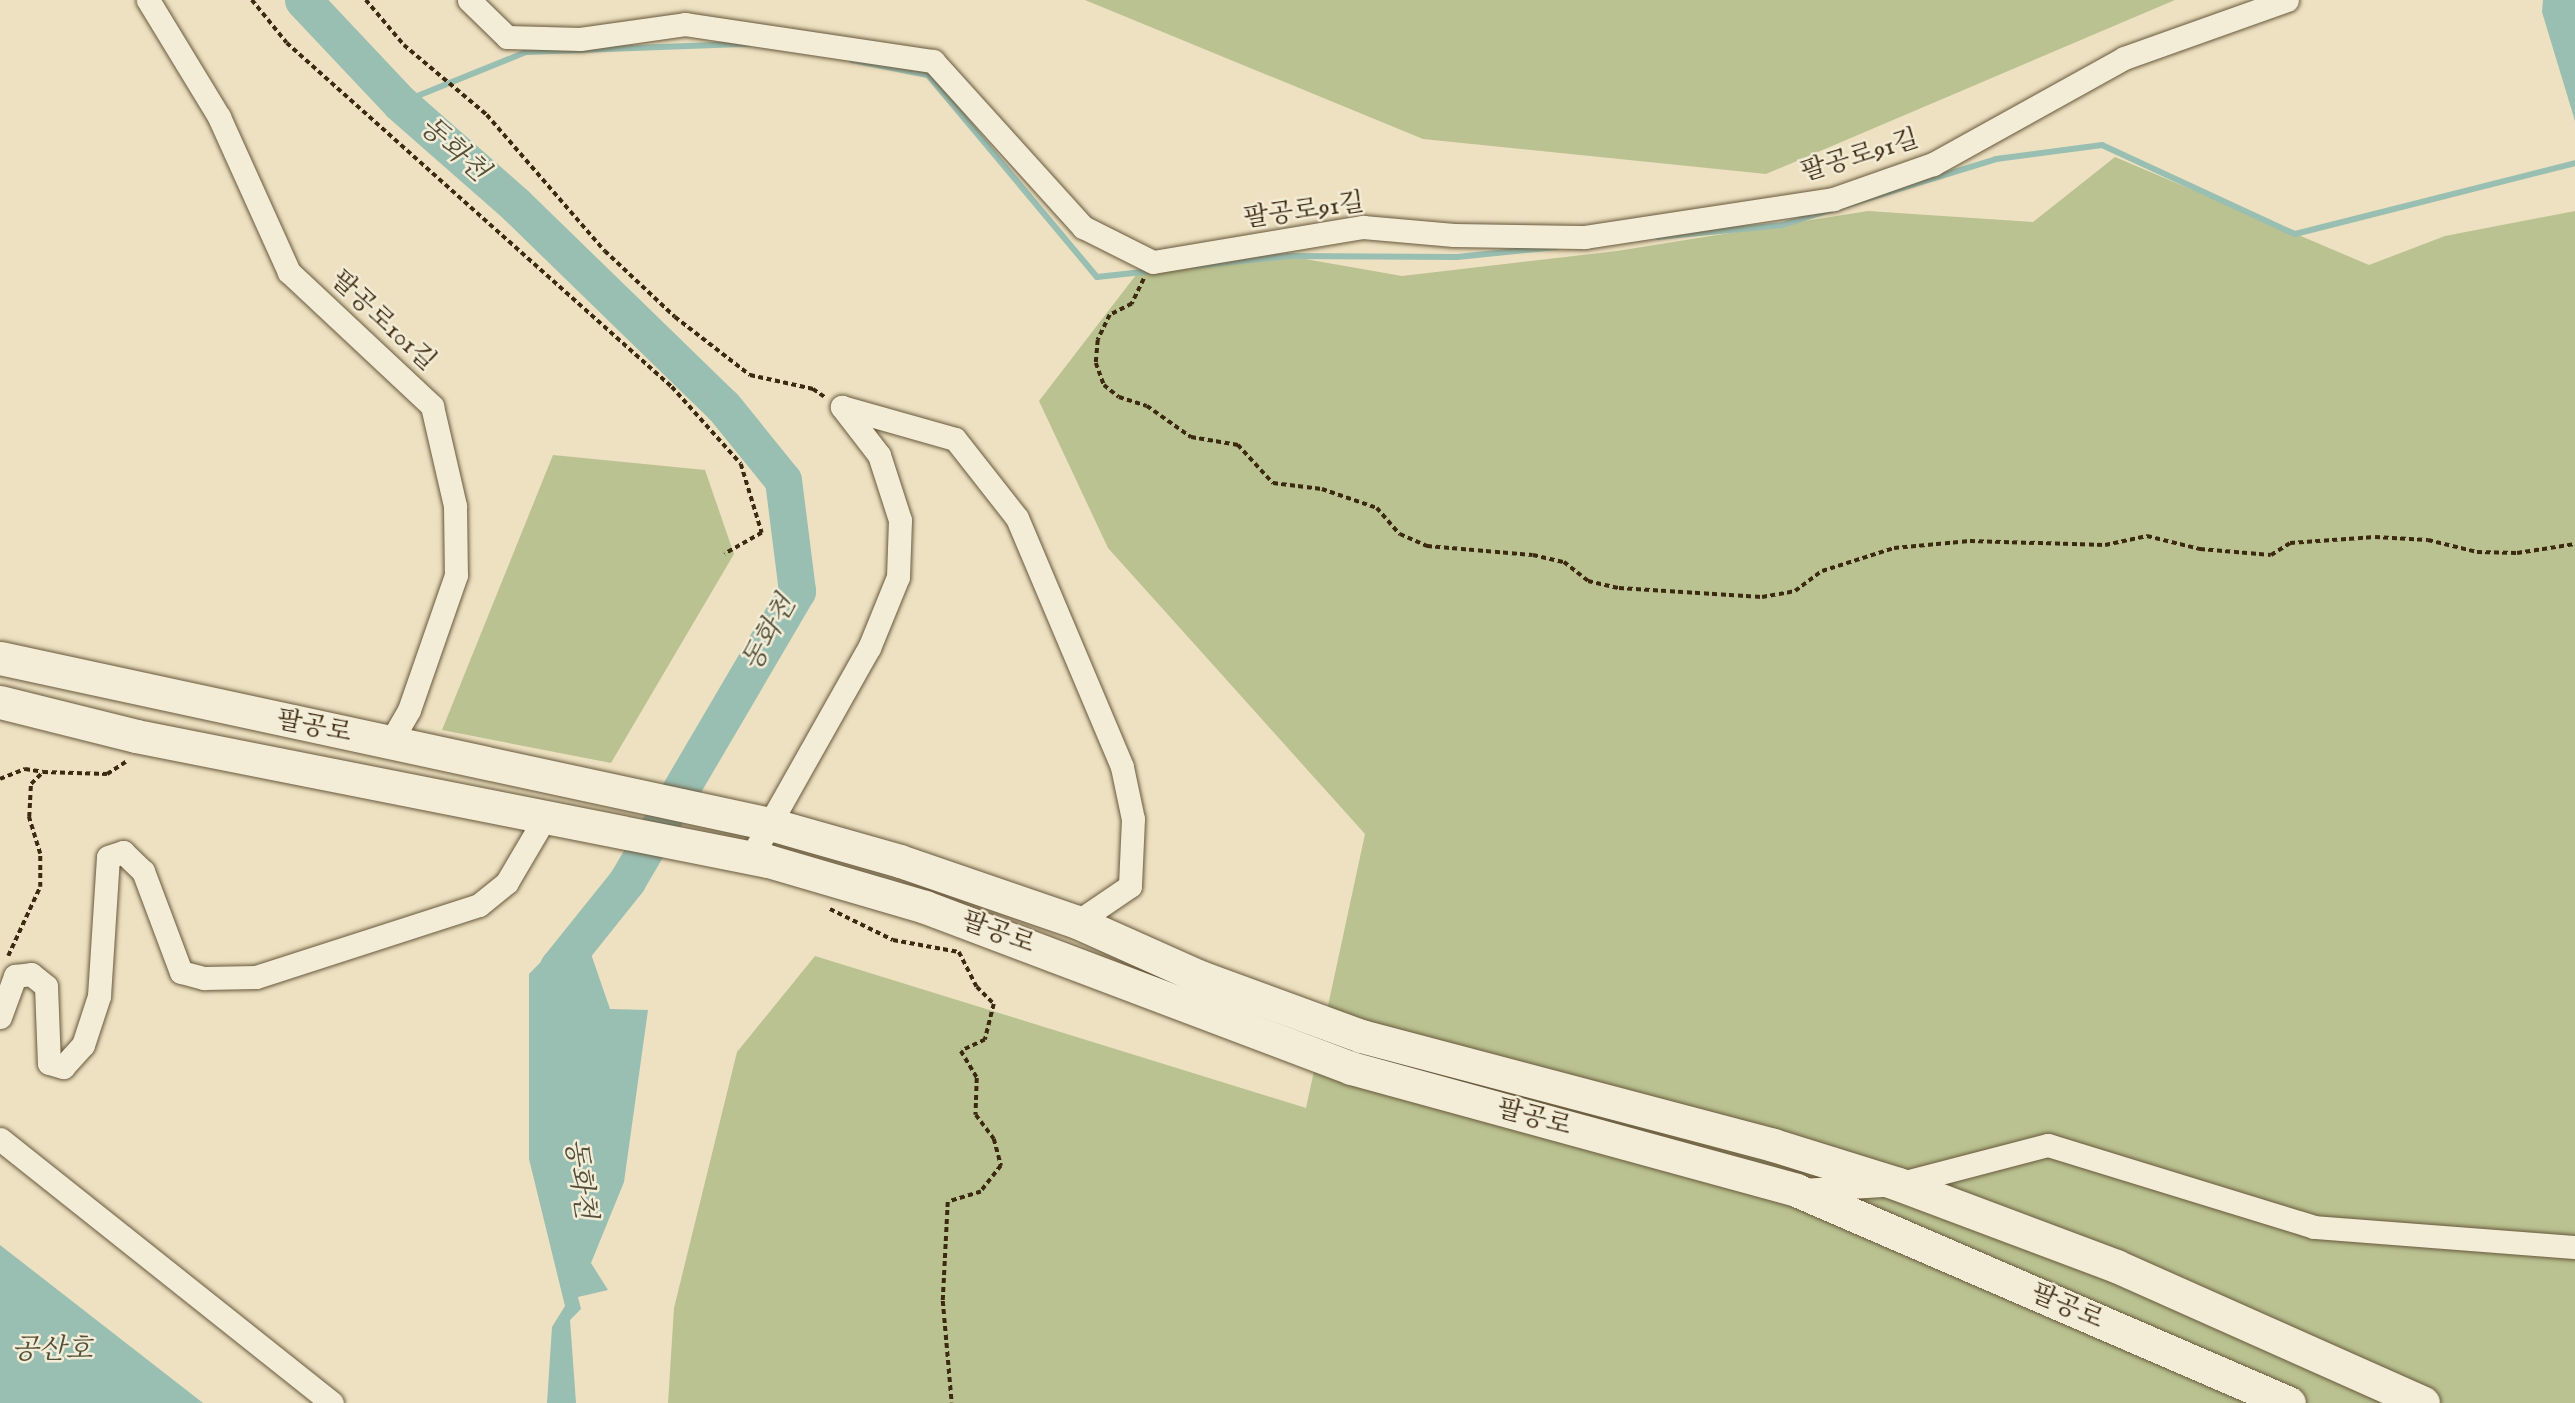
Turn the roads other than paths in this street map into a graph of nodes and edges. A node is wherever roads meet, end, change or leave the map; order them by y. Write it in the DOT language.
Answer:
graph roads {
  1 [pos="148,0"];
  2 [pos="469,0"];
  3 [pos="2287,0"];
  4 [pos="0,658"];
  5 [pos="0,702"];
  6 [pos="390,743"];
  7 [pos="547,814"];
  8 [pos="769,825"];
  9 [pos="750,857"];
  10 [pos="1077,922"];
  11 [pos="0,1017"];
  12 [pos="0,1139"];
  13 [pos="1898,1184"];
  14 [pos="1796,1190"];
  15 [pos="2575,1247"];
  16 [pos="332,1403"];
  17 [pos="2289,1403"];
  18 [pos="2423,1403"];
  1 -- 6 [label="street, 팔공로101길"];
  2 -- 3 [label="street, 팔공로91길"];
  4 -- 6 [label="main road, 팔공로"];
  5 -- 7 [label="main road, 팔공로"];
  6 -- 8 [label="main road, 팔공로"];
  7 -- 9 [label="main road, 팔공로"];
  7 -- 11 [label="street"];
  8 -- 9 [label="street"];
  8 -- 10 [label="main road, 팔공로"];
  8 -- 10 [label="street"];
  9 -- 14 [label="main road, 팔공로"];
  10 -- 13 [label="main road, 팔공로"];
  12 -- 16 [label="street"];
  13 -- 14 [label="street"];
  13 -- 15 [label="street"];
  13 -- 18 [label="main road, 팔공로"];
  14 -- 17 [label="main road, 팔공로"];
}
